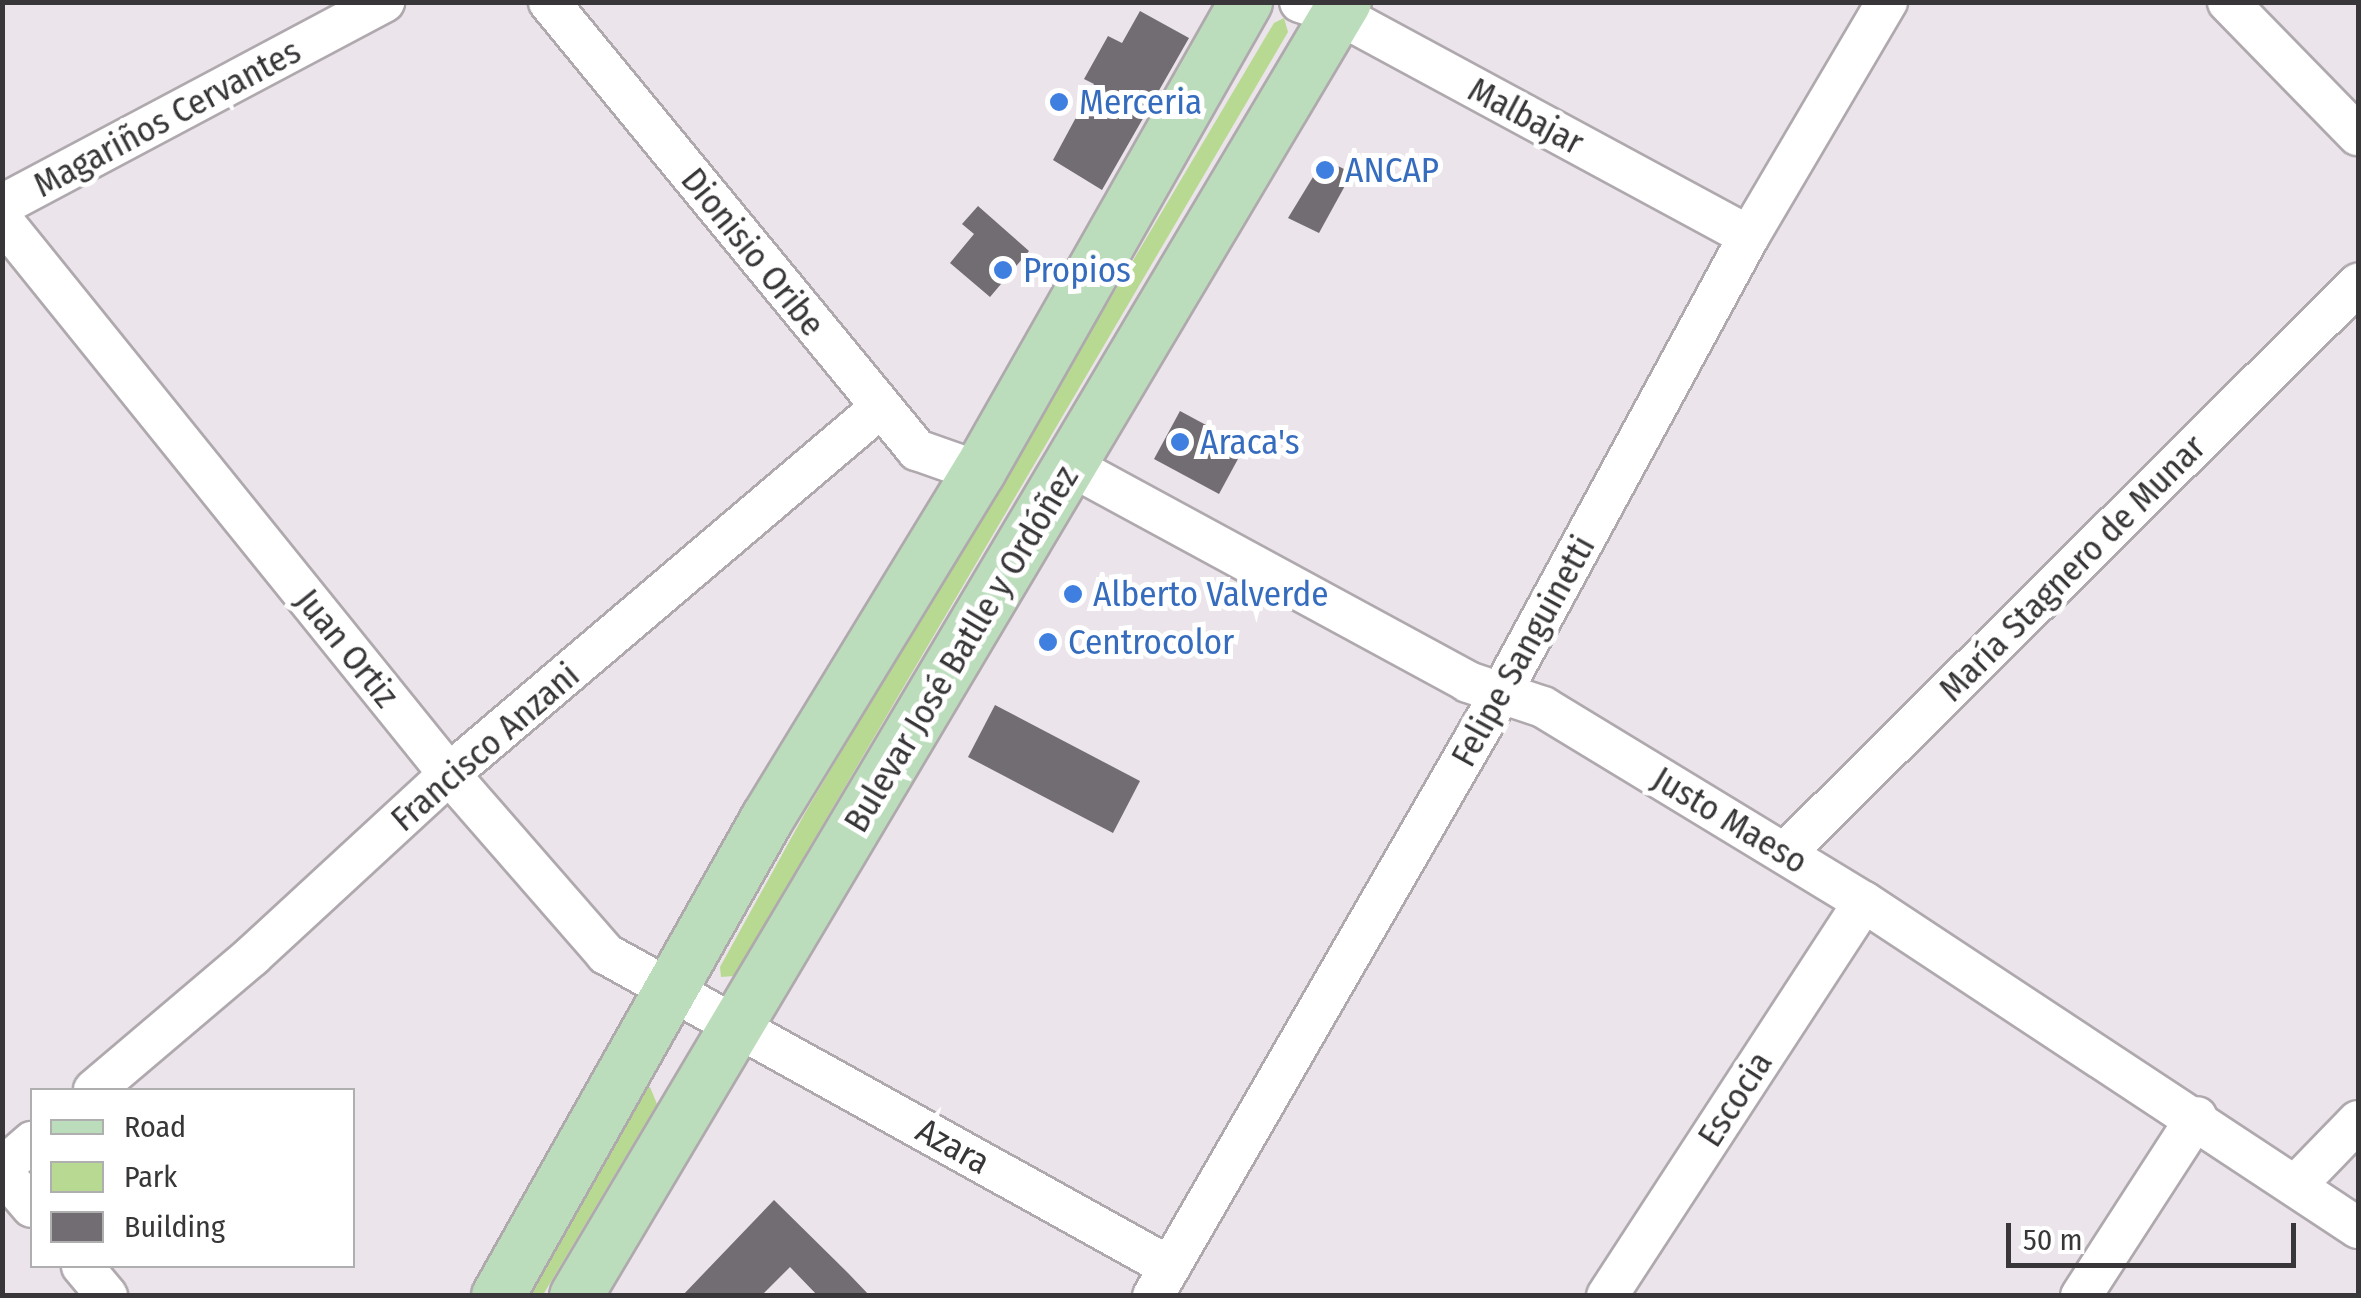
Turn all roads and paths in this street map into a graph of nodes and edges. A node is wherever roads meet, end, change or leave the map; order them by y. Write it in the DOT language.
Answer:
graph roads {
  1 [pos="384,2"];
  2 [pos="549,2"];
  3 [pos="1246,2"];
  4 [pos="1886,2"];
  5 [pos="2228,2"];
  6 [pos="1328,6"];
  7 [pos="2358,135"];
  8 [pos="2,206"];
  9 [pos="2,220"];
  10 [pos="1749,236"];
  11 [pos="2358,284"];
  12 [pos="880,408"];
  13 [pos="1071,466"];
  14 [pos="978,472"];
  15 [pos="1501,693"];
  16 [pos="449,774"];
  17 [pos="1786,852"];
  18 [pos="1864,902"];
  19 [pos="674,991"];
  20 [pos="736,1026"];
  21 [pos="96,1088"];
  22 [pos="2197,1117"];
  23 [pos="2358,1121"];
  24 [pos="30,1144"];
  25 [pos="2,1170"];
  26 [pos="2296,1184"];
  27 [pos="30,1205"];
  28 [pos="2358,1228"];
  29 [pos="84,1268"];
  30 [pos="1162,1281"];
  31 [pos="107,1296"];
  32 [pos="498,1296"];
  33 [pos="576,1296"];
  34 [pos="1607,1296"];
  35 [pos="2081,1296"];
  1 -- 8 [label="street, Magariños Cervantes"];
  2 -- 12 [label="street, Dionisio Oribe"];
  3 -- 14 [label="main road"];
  4 -- 10 [label="street, Felipe Sanguinetti"];
  5 -- 7 [label="street"];
  6 -- 10 [label="street, Malbajar"];
  6 -- 13 [label="main road, Bulevar José Batlle y Ordóñez"];
  9 -- 16 [label="street, Juan Ortiz"];
  10 -- 15 [label="street, Felipe Sanguinetti"];
  11 -- 17 [label="street, María Stagnero de Munar"];
  12 -- 14 [label="street, Dionisio Oribe"];
  12 -- 16 [label="street, Francisco Anzani"];
  13 -- 15 [label="street, Justo Maeso"];
  13 -- 20 [label="main road, Bulevar José Batlle y Ordóñez"];
  14 -- 19 [label="main road"];
  15 -- 17 [label="street, Justo Maeso"];
  15 -- 30 [label="street, Felipe Sanguinetti"];
  16 -- 19 [label="street, Juan Ortiz"];
  16 -- 21 [label="street, Francisco Anzani"];
  17 -- 18 [label="street, Justo Maeso"];
  18 -- 22 [label="street, Justo Maeso"];
  18 -- 34 [label="street, Escocia"];
  19 -- 20 [label="street, Juan Ortiz"];
  19 -- 32 [label="main road"];
  20 -- 30 [label="street, Azara"];
  20 -- 33 [label="main road, Bulevar José Batlle y Ordóñez"];
  22 -- 26 [label="street, Justo Maeso"];
  22 -- 35 [label="street"];
  23 -- 26 [label="street"];
  24 -- 25 [label="street"];
  25 -- 27 [label="street"];
  26 -- 28 [label="street, Justo Maeso"];
  29 -- 31 [label="street"];
}
